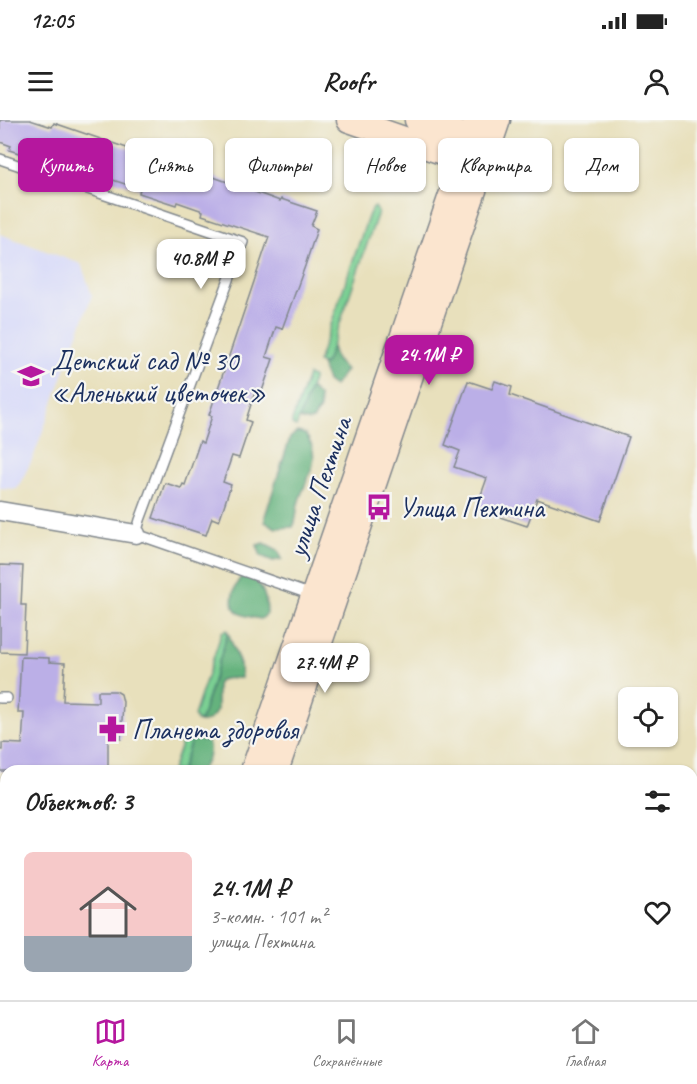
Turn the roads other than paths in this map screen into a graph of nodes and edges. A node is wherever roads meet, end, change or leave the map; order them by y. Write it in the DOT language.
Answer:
graph roads {
  1 [pos="348,120"];
  2 [pos="417,120"];
  3 [pos="498,120"];
  4 [pos="442,138"];
  5 [pos="460,138"];
  6 [pos="480,138"];
  7 [pos="0,159"];
  8 [pos="458,192"];
  9 [pos="0,511"];
  10 [pos="136,534"];
  11 [pos="324,599"];
  12 [pos="255,765"];
  13 [pos="278,765"];
  1 -- 4 [label="street"];
  2 -- 5 [label="street"];
  3 -- 6 [label="street, улица Пехтина"];
  7 -- 10 [label="lane"];
  8 -- 11 [label="street, улица Пехтина"];
  9 -- 10 [label="street"];
  10 -- 11 [label="lane"];
  11 -- 12 [label="street, улица Пехтина"];
  11 -- 13 [label="street, улица Пехтина"];
}
